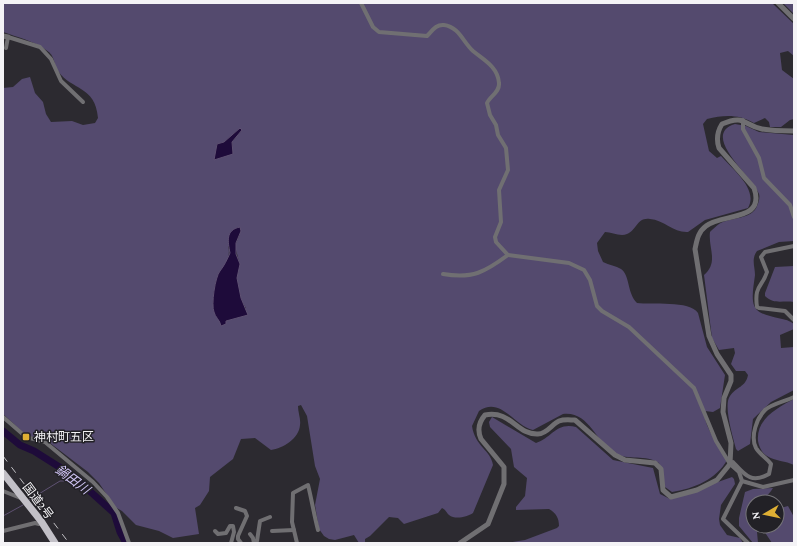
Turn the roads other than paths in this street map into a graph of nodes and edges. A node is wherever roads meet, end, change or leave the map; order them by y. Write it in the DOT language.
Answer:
graph roads {
  1 [pos="361,3"];
  2 [pos="778,3"];
  3 [pos="794,19"];
  4 [pos="6,37"];
  5 [pos="6,48"];
  6 [pos="83,102"];
  7 [pos="742,120"];
  8 [pos="794,131"];
  9 [pos="794,217"];
  10 [pos="794,246"];
  11 [pos="508,255"];
  12 [pos="443,274"];
  13 [pos="794,320"];
  14 [pos="794,397"];
  15 [pos="3,417"];
  16 [pos="730,464"];
  17 [pos="3,473"];
  18 [pos="794,480"];
  19 [pos="742,481"];
  20 [pos="3,491"];
  21 [pos="25,502"];
  22 [pos="236,508"];
  23 [pos="270,517"];
  24 [pos="41,521"];
  25 [pos="294,530"];
  26 [pos="318,530"];
  27 [pos="3,531"];
  28 [pos="215,531"];
  29 [pos="272,531"];
  30 [pos="250,534"];
  31 [pos="233,536"];
  32 [pos="238,539"];
  33 [pos="254,542"];
  34 [pos="55,543"];
  35 [pos="129,543"];
  36 [pos="231,543"];
  37 [pos="241,543"];
  38 [pos="297,543"];
  39 [pos="460,543"];
  40 [pos="748,543"];
  1 -- 11 [label="street"];
  2 -- 3 [label="street"];
  4 -- 5 [label="street"];
  4 -- 6 [label="street"];
  7 -- 8 [label="street"];
  7 -- 9 [label="street"];
  7 -- 16 [label="street"];
  10 -- 13 [label="street"];
  11 -- 12 [label="street"];
  11 -- 16 [label="street"];
  14 -- 16 [label="street"];
  15 -- 35 [label="street"];
  16 -- 19 [label="street"];
  16 -- 39 [label="street"];
  17 -- 21 [label="highway, 国道2号"];
  18 -- 19 [label="street"];
  19 -- 40 [label="street"];
  20 -- 21 [label="street"];
  21 -- 24 [label="highway, 国道2号"];
  22 -- 32 [label="street"];
  23 -- 33 [label="street"];
  24 -- 27 [label="street"];
  24 -- 34 [label="highway, 国道2号"];
  25 -- 26 [label="street"];
  25 -- 29 [label="street"];
  25 -- 38 [label="street"];
  28 -- 31 [label="street"];
  30 -- 33 [label="street"];
  31 -- 32 [label="street"];
  31 -- 36 [label="street"];
  32 -- 37 [label="street"];
}
